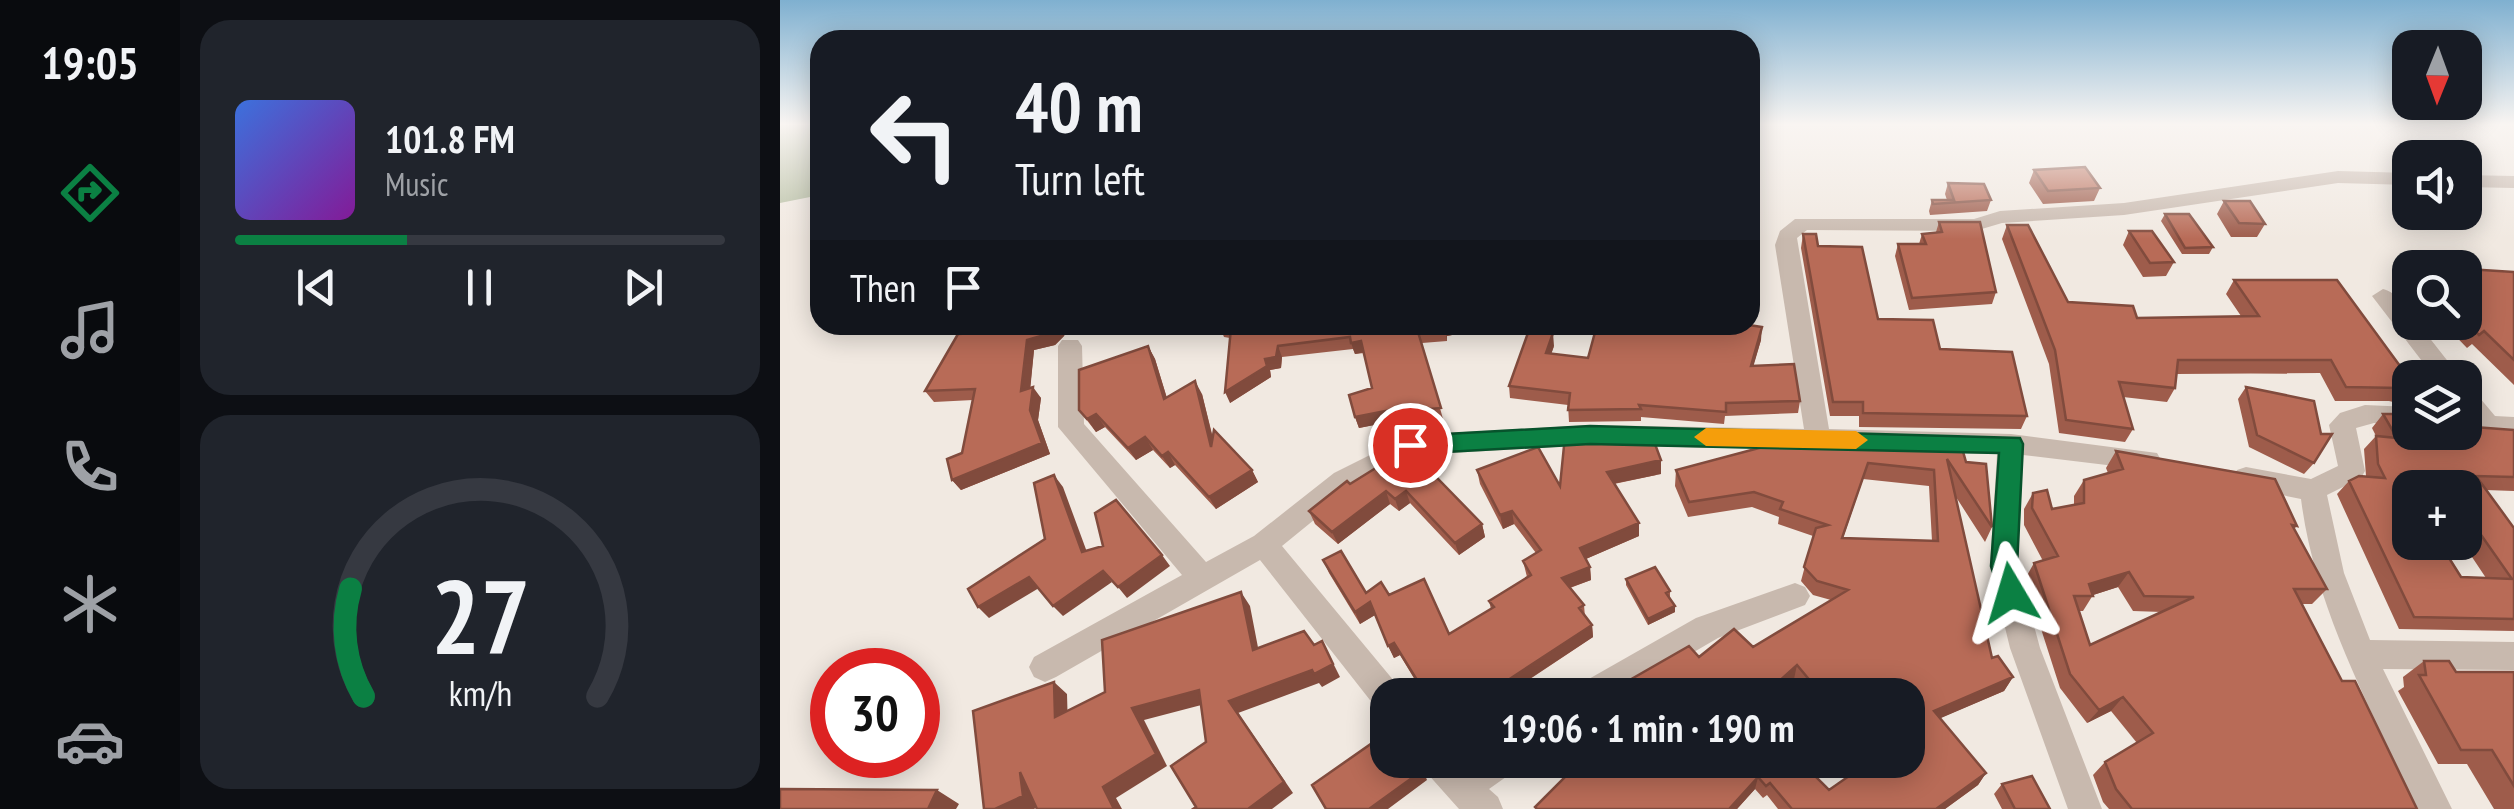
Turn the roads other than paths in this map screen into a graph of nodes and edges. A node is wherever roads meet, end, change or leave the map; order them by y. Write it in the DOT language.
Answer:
graph roads {
  1 [pos="2392,178"];
  2 [pos="2482,181"];
  3 [pos="2514,182"];
  4 [pos="2384,296"];
  5 [pos="1070,346"];
  6 [pos="2435,360"];
  7 [pos="2392,415"];
  8 [pos="1818,439"];
  9 [pos="2012,444"];
  10 [pos="2170,464"];
  11 [pos="2223,474"];
  12 [pos="2313,490"];
  13 [pos="1264,544"];
  14 [pos="1204,580"];
  15 [pos="1795,596"];
  16 [pos="2364,654"];
  17 [pos="2514,656"];
  18 [pos="1045,667"];
  19 [pos="1372,678"];
  20 [pos="1620,678"];
  21 [pos="1454,778"];
  22 [pos="1488,778"];
  23 [pos="1473,799"];
  24 [pos="2086,809"];
  25 [pos="2435,809"];
  1 -- 8 [label="street"];
  2 -- 3 [label="street"];
  4 -- 6 [label="street"];
  5 -- 14 [label="street"];
  7 -- 12 [label="street"];
  8 -- 9 [label="street"];
  8 -- 13 [label="street"];
  9 -- 10 [label="street"];
  9 -- 24 [label="street"];
  11 -- 12 [label="street"];
  12 -- 16 [label="street"];
  13 -- 14 [label="street"];
  13 -- 19 [label="street"];
  14 -- 18 [label="street"];
  15 -- 20 [label="street"];
  16 -- 17 [label="street"];
  16 -- 25 [label="street"];
  21 -- 23 [label="street"];
  22 -- 23 [label="street"];
}
